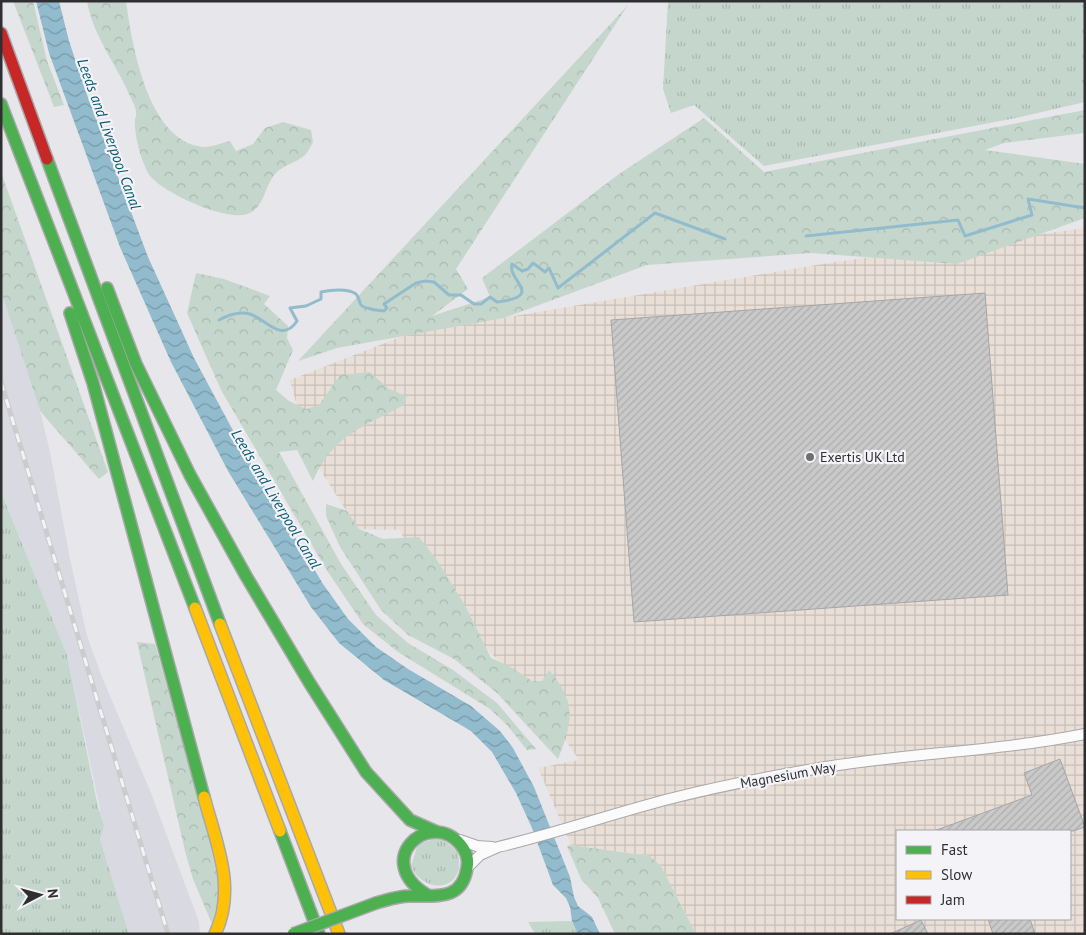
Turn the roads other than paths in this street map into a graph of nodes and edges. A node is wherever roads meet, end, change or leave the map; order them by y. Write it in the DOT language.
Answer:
graph roads {
  1 [pos="1,19"];
  2 [pos="1,33"];
  3 [pos="1,104"];
  4 [pos="1,113"];
  5 [pos="1085,734"];
  6 [pos="437,832"];
  7 [pos="454,838"];
  8 [pos="498,847"];
  9 [pos="403,867"];
  10 [pos="468,868"];
  11 [pos="429,896"];
  12 [pos="376,903"];
  13 [pos="215,934"];
  14 [pos="293,934"];
  15 [pos="319,934"];
  16 [pos="339,934"];
  1 -- 6 [label="highway"];
  2 -- 16 [label="highway"];
  3 -- 15 [label="highway"];
  4 -- 13 [label="highway"];
  5 -- 8 [label="street, Magnesium Way"];
  6 -- 7 [label="highway"];
  6 -- 9 [label="highway"];
  7 -- 8 [label="street, Magnesium Way"];
  7 -- 10 [label="highway"];
  8 -- 10 [label="street, Magnesium Way"];
  9 -- 11 [label="highway"];
  9 -- 12 [label="highway"];
  10 -- 11 [label="highway"];
  11 -- 12 [label="highway"];
  12 -- 14 [label="highway, bridge"];
}
